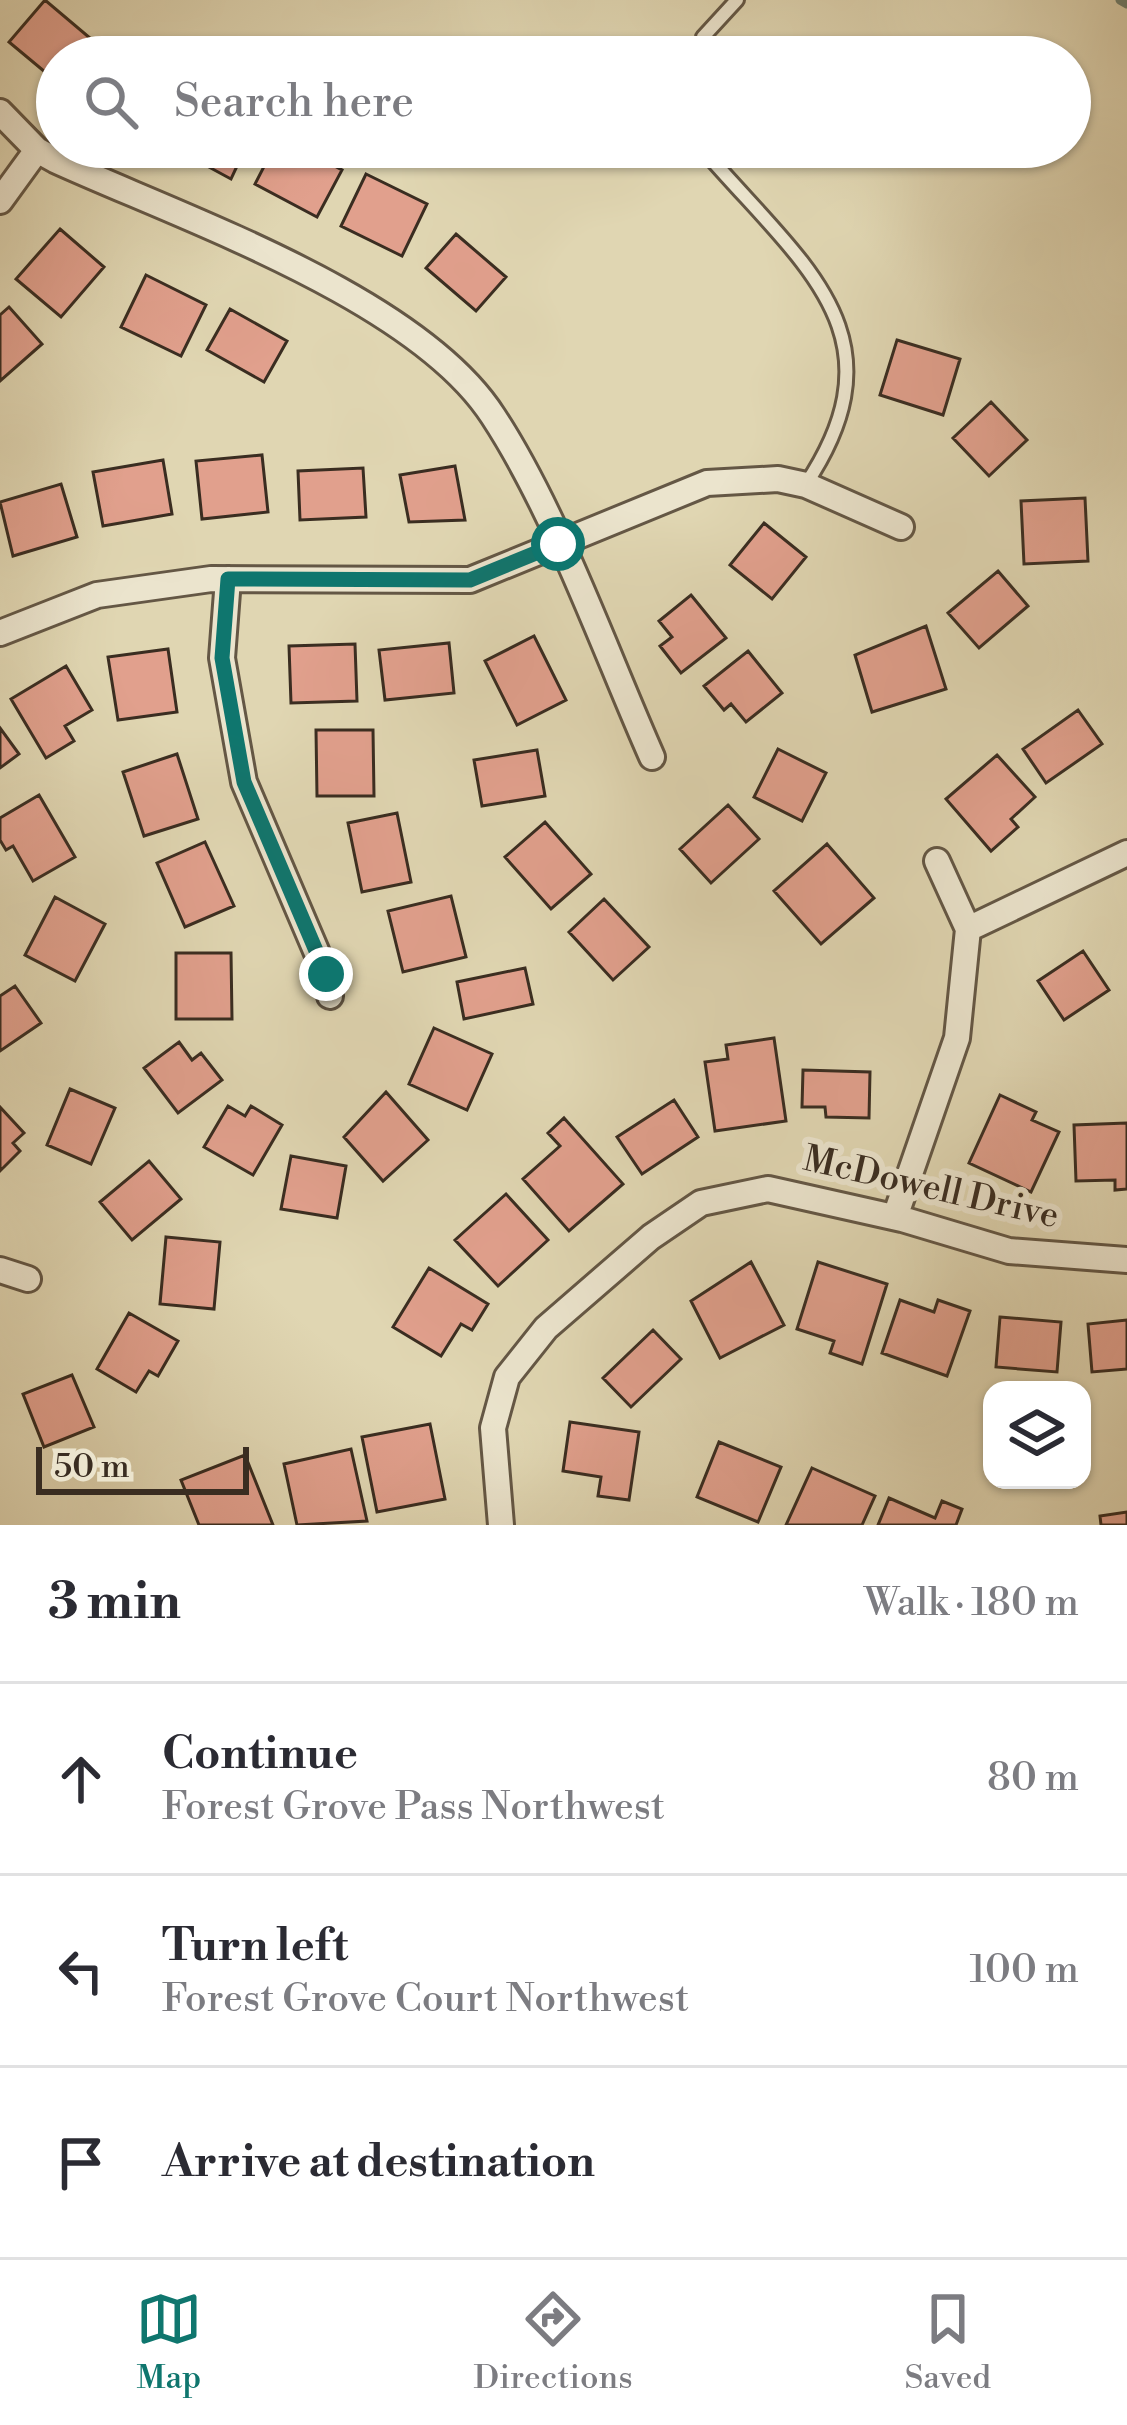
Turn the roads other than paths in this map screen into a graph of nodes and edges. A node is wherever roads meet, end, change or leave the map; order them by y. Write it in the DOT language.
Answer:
graph roads {
  1 [pos="736,0"];
  2 [pos="704,36"];
  3 [pos="0,112"];
  4 [pos="36,148"];
  5 [pos="36,153"];
  6 [pos="77,168"];
  7 [pos="719,168"];
  8 [pos="0,202"];
  9 [pos="806,485"];
  10 [pos="902,527"];
  11 [pos="558,544"];
  12 [pos="228,579"];
  13 [pos="0,633"];
  14 [pos="652,758"];
  15 [pos="1127,853"];
  16 [pos="937,861"];
  17 [pos="968,929"];
  18 [pos="330,996"];
  19 [pos="895,1217"];
  20 [pos="1127,1260"];
  21 [pos="0,1270"];
  22 [pos="28,1279"];
  23 [pos="501,1525"];
  1 -- 2 [label="lane"];
  3 -- 4 [label="street"];
  5 -- 8 [label="street"];
  6 -- 11 [label="street"];
  7 -- 9 [label="lane"];
  9 -- 10 [label="street"];
  9 -- 11 [label="street"];
  11 -- 12 [label="street"];
  11 -- 14 [label="street"];
  12 -- 13 [label="street"];
  12 -- 18 [label="street"];
  15 -- 17 [label="street"];
  16 -- 17 [label="street"];
  17 -- 19 [label="street"];
  19 -- 20 [label="street, McDowell Drive"];
  19 -- 23 [label="street, McDowell Drive"];
  21 -- 22 [label="street"];
}
